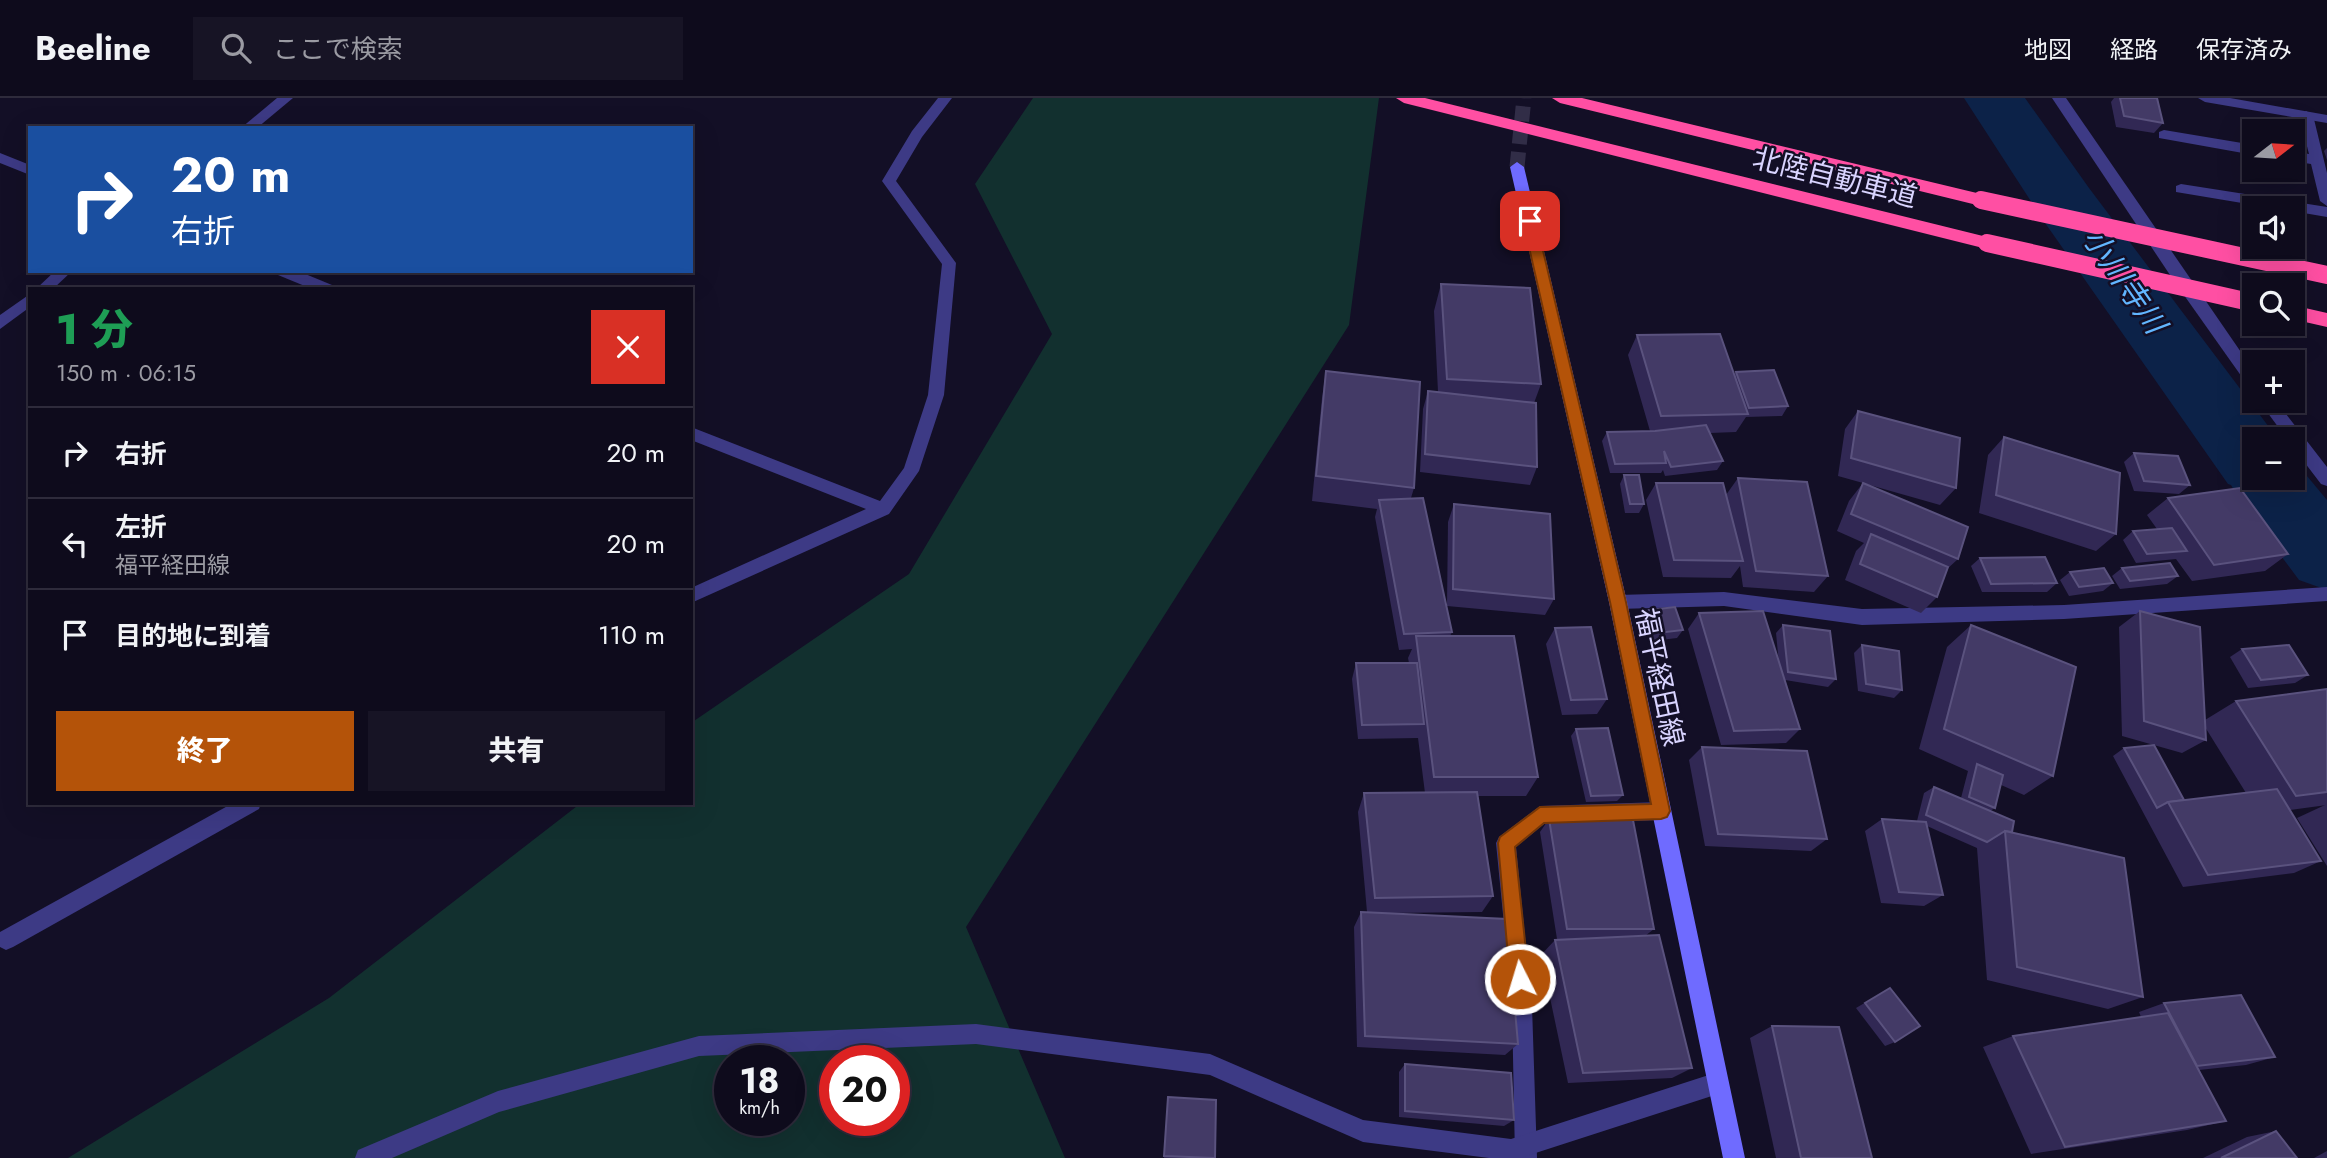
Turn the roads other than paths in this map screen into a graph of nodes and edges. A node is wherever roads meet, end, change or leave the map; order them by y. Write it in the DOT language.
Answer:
graph roads {
  1 [pos="286,98"];
  2 [pos="945,98"];
  3 [pos="1404,98"];
  4 [pos="1560,98"];
  5 [pos="2059,98"];
  6 [pos="2205,98"];
  7 [pos="2306,115"];
  8 [pos="2327,119"];
  9 [pos="251,126"];
  10 [pos="2164,135"];
  11 [pos="2242,148"];
  12 [pos="0,158"];
  13 [pos="2305,158"];
  14 [pos="2317,160"];
  15 [pos="1517,167"];
  16 [pos="28,169"];
  17 [pos="2181,189"];
  18 [pos="2327,201"];
  19 [pos="2327,212"];
  20 [pos="63,273"];
  21 [pos="288,273"];
  22 [pos="2327,275"];
  23 [pos="45,287"];
  24 [pos="322,287"];
  25 [pos="2242,300"];
  26 [pos="28,301"];
  27 [pos="2305,315"];
  28 [pos="2327,320"];
  29 [pos="0,323"];
  30 [pos="2242,367"];
  31 [pos="2276,413"];
  32 [pos="693,434"];
  33 [pos="2327,480"];
  34 [pos="883,509"];
  35 [pos="2327,594"];
  36 [pos="693,595"];
  37 [pos="1618,602"];
  38 [pos="248,805"];
  39 [pos="1661,811"];
  40 [pos="6,940"];
  41 [pos="1718,1083"];
  42 [pos="1527,1152"];
  43 [pos="366,1158"];
  44 [pos="1734,1158"];
  1 -- 9 [label="street"];
  2 -- 34 [label="street"];
  3 -- 25 [label="highway, 北陸自動車道, bridge"];
  4 -- 22 [label="highway, 北陸自動車道, bridge"];
  5 -- 30 [label="street"];
  6 -- 7 [label="street"];
  7 -- 8 [label="street"];
  7 -- 14 [label="street"];
  10 -- 11 [label="street"];
  12 -- 16 [label="street"];
  13 -- 14 [label="street"];
  14 -- 18 [label="street"];
  15 -- 37 [label="main road, 福平経田線"];
  17 -- 19 [label="street"];
  20 -- 23 [label="street"];
  21 -- 24 [label="street"];
  26 -- 29 [label="street"];
  27 -- 28 [label="highway"];
  31 -- 33 [label="street"];
  32 -- 34 [label="street"];
  34 -- 36 [label="street"];
  35 -- 37 [label="street"];
  37 -- 39 [label="main road, 福平経田線"];
  38 -- 40 [label="street"];
  39 -- 41 [label="main road, 福平経田線"];
  39 -- 42 [label="street"];
  41 -- 42 [label="street"];
  41 -- 44 [label="main road, 福平経田線"];
  42 -- 43 [label="street"];
}
